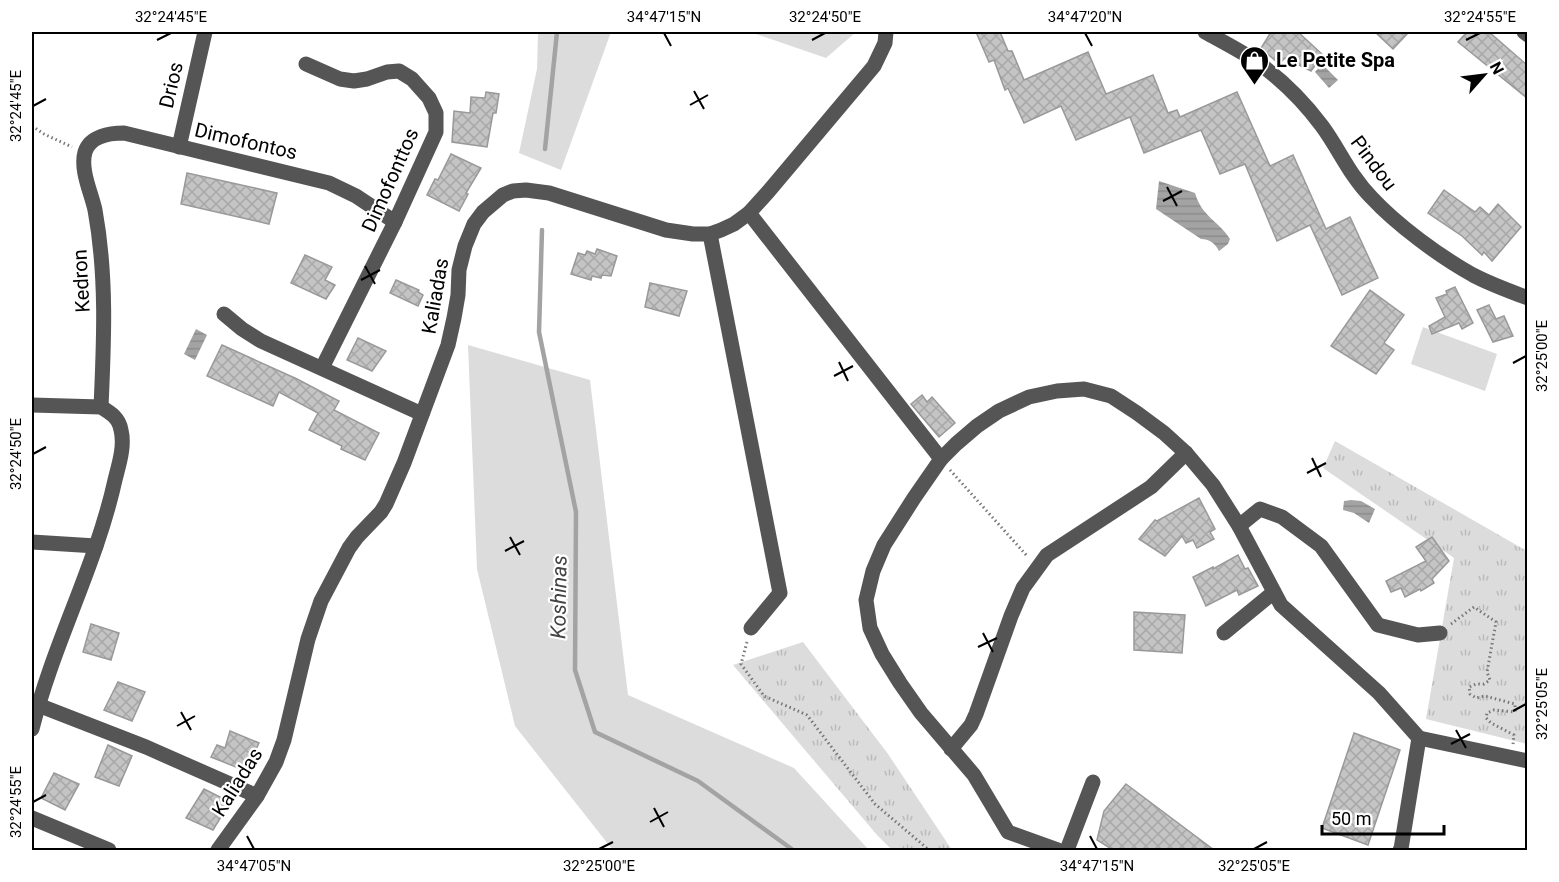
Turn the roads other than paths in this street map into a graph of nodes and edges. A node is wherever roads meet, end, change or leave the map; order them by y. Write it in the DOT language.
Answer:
graph roads {
  1 [pos="205,32"];
  2 [pos="886,32"];
  3 [pos="1205,32"];
  4 [pos="1524,32"];
  5 [pos="1527,35"];
  6 [pos="306,64"];
  7 [pos="179,147"];
  8 [pos="85,153"];
  9 [pos="749,213"];
  10 [pos="395,222"];
  11 [pos="710,234"];
  12 [pos="1527,298"];
  13 [pos="224,314"];
  14 [pos="322,368"];
  15 [pos="32,405"];
  16 [pos="101,407"];
  17 [pos="422,414"];
  18 [pos="1186,453"];
  19 [pos="941,459"];
  20 [pos="1239,526"];
  21 [pos="32,542"];
  22 [pos="96,546"];
  23 [pos="1274,592"];
  24 [pos="751,628"];
  25 [pos="1224,633"];
  26 [pos="1440,633"];
  27 [pos="38,705"];
  28 [pos="32,729"];
  29 [pos="1419,738"];
  30 [pos="951,749"];
  31 [pos="1527,761"];
  32 [pos="1093,782"];
  33 [pos="257,796"];
  34 [pos="32,818"];
  35 [pos="109,850"];
  36 [pos="218,850"];
  37 [pos="1058,850"];
  38 [pos="1067,850"];
  39 [pos="1400,850"];
  1 -- 7 [label="street, Drios"];
  2 -- 9 [label="street, Kaliadas"];
  3 -- 12 [label="street, Pindou"];
  4 -- 5 [label="street"];
  6 -- 10 [label="street, Dimofonttos"];
  7 -- 8 [label="street, Dimofontos"];
  7 -- 10 [label="street, Dimofontos"];
  8 -- 16 [label="street, Kedron"];
  9 -- 11 [label="street, Kaliadas"];
  9 -- 19 [label="street"];
  10 -- 14 [label="street, Dimofonttos"];
  11 -- 17 [label="street, Kaliadas"];
  11 -- 24 [label="street"];
  13 -- 14 [label="street"];
  14 -- 17 [label="street"];
  15 -- 16 [label="street"];
  16 -- 22 [label="street"];
  17 -- 33 [label="street, Kaliadas"];
  18 -- 19 [label="street"];
  18 -- 20 [label="street"];
  18 -- 30 [label="street"];
  19 -- 30 [label="street"];
  20 -- 23 [label="street"];
  20 -- 26 [label="street"];
  21 -- 22 [label="street"];
  22 -- 27 [label="street"];
  23 -- 25 [label="street"];
  23 -- 29 [label="street"];
  27 -- 28 [label="street"];
  27 -- 33 [label="street"];
  29 -- 31 [label="street"];
  29 -- 39 [label="street"];
  30 -- 37 [label="street"];
  32 -- 38 [label="street"];
  33 -- 36 [label="street, Kaliadas"];
  34 -- 35 [label="street"];
}
